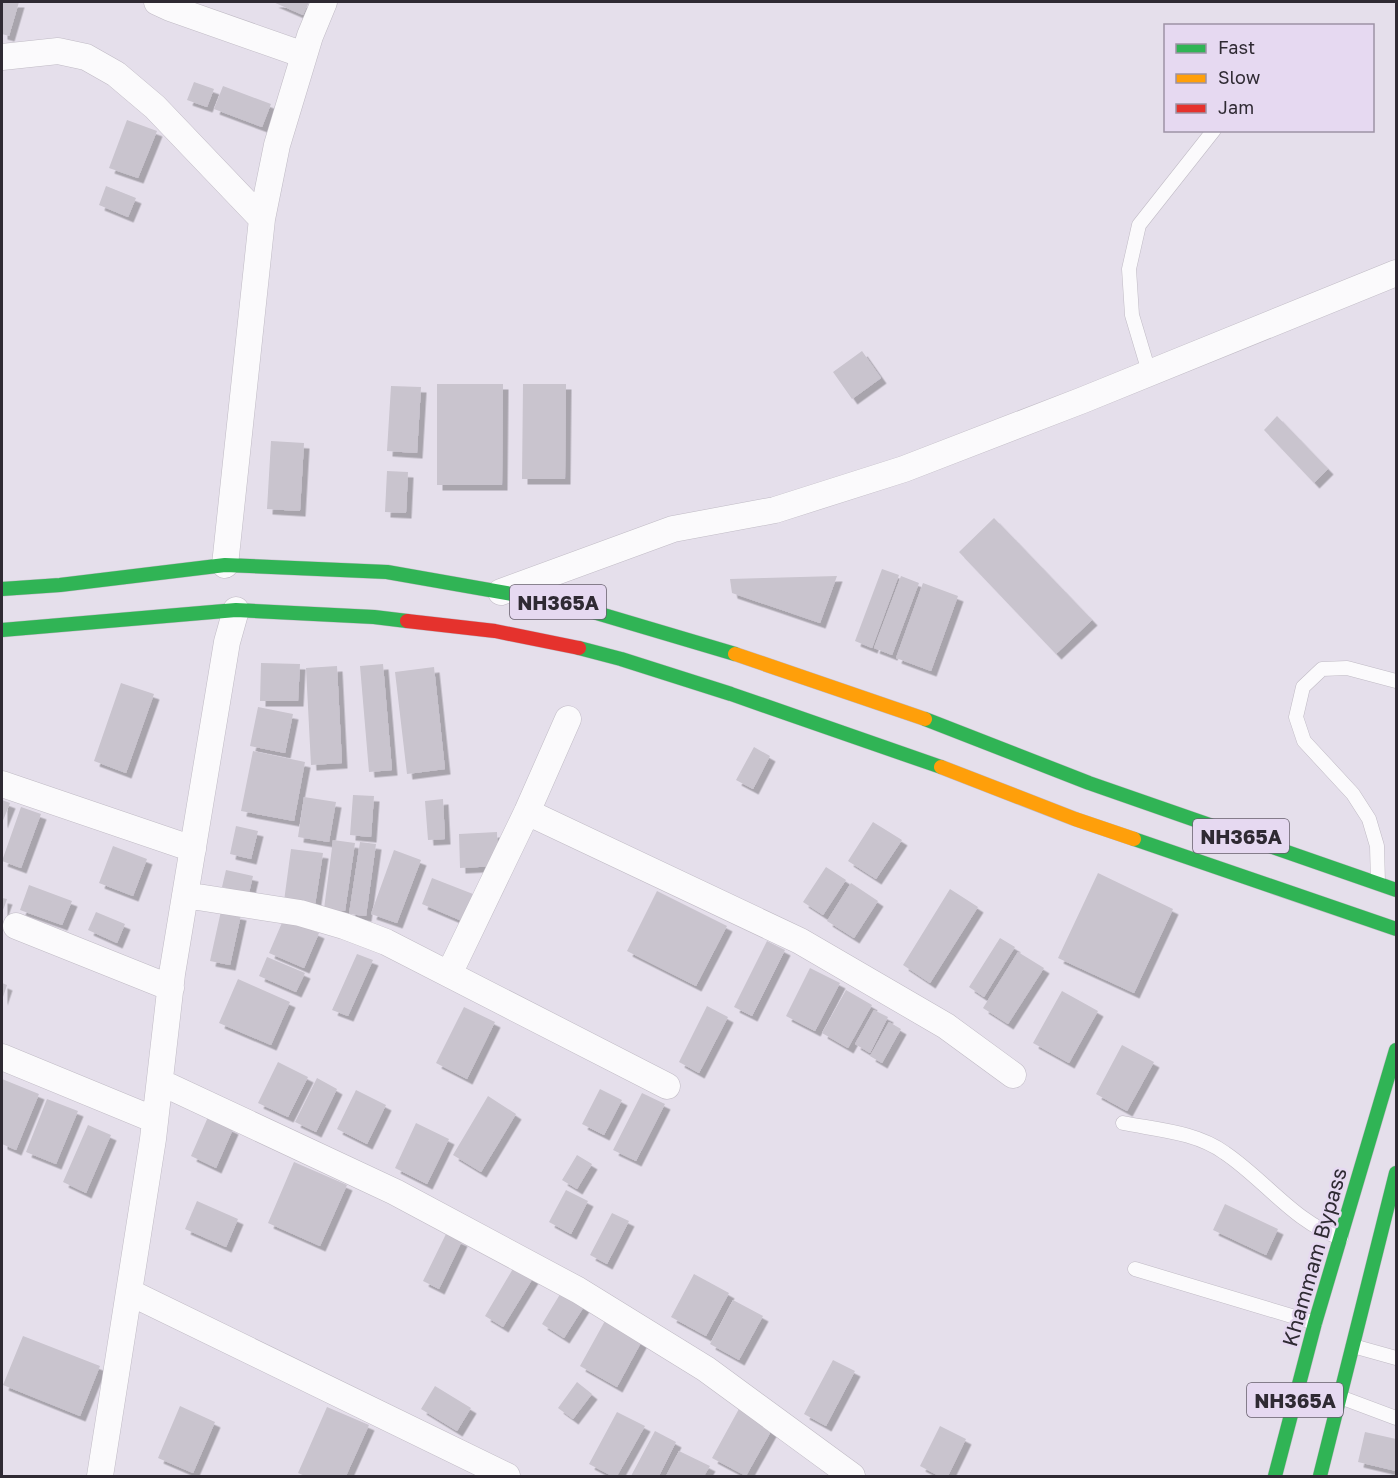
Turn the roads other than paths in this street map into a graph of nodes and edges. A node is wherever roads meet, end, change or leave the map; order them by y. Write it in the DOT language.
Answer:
graph roads {
  1 [pos="157,2"];
  2 [pos="324,2"];
  3 [pos="304,55"];
  4 [pos="2,57"];
  5 [pos="1212,132"];
  6 [pos="262,219"];
  7 [pos="1396,273"];
  8 [pos="1149,372"];
  9 [pos="225,565"];
  10 [pos="2,589"];
  11 [pos="501,592"];
  12 [pos="236,610"];
  13 [pos="2,630"];
  14 [pos="1396,681"];
  15 [pos="568,719"];
  16 [pos="2,784"];
  17 [pos="526,812"];
  18 [pos="193,849"];
  19 [pos="1378,884"];
  20 [pos="1396,890"];
  21 [pos="185,895"];
  22 [pos="16,926"];
  23 [pos="1396,929"];
  24 [pos="449,974"];
  25 [pos="171,988"];
  26 [pos="1396,1050"];
  27 [pos="2,1057"];
  28 [pos="1013,1075"];
  29 [pos="160,1082"];
  30 [pos="667,1086"];
  31 [pos="155,1120"];
  32 [pos="1124,1123"];
  33 [pos="1396,1175"];
  34 [pos="1341,1238"];
  35 [pos="1135,1269"];
  36 [pos="129,1292"];
  37 [pos="1315,1323"];
  38 [pos="1353,1346"];
  39 [pos="1396,1358"];
  40 [pos="1340,1396"];
  41 [pos="1396,1418"];
  42 [pos="840,1473"];
  43 [pos="106,1474"];
  44 [pos="507,1476"];
  45 [pos="1275,1476"];
  46 [pos="1320,1476"];
  1 -- 3 [label="street"];
  2 -- 3 [label="street"];
  3 -- 6 [label="street"];
  4 -- 6 [label="street"];
  5 -- 8 [label="lane"];
  6 -- 9 [label="street"];
  7 -- 8 [label="street"];
  8 -- 11 [label="street"];
  9 -- 10 [label="highway, NH365A"];
  9 -- 11 [label="highway, NH365A"];
  11 -- 19 [label="highway, NH365A"];
  12 -- 13 [label="highway, NH365A"];
  12 -- 18 [label="street"];
  12 -- 23 [label="highway, NH365A"];
  14 -- 19 [label="lane"];
  15 -- 17 [label="street"];
  16 -- 18 [label="street"];
  17 -- 24 [label="street"];
  17 -- 28 [label="street"];
  18 -- 21 [label="street"];
  19 -- 20 [label="highway, NH365A"];
  21 -- 24 [label="street"];
  21 -- 25 [label="street"];
  22 -- 25 [label="street"];
  24 -- 30 [label="street"];
  25 -- 29 [label="street"];
  26 -- 34 [label="highway, Khammam Bypass / NH365A"];
  27 -- 31 [label="street"];
  29 -- 31 [label="street"];
  29 -- 42 [label="street"];
  31 -- 36 [label="street"];
  32 -- 34 [label="lane"];
  33 -- 38 [label="highway, NH365A"];
  34 -- 37 [label="highway, Khammam Bypass / NH365A"];
  35 -- 37 [label="lane"];
  36 -- 43 [label="street"];
  36 -- 44 [label="street"];
  37 -- 45 [label="highway, Khammam Bypass / NH365A"];
  38 -- 39 [label="lane"];
  38 -- 40 [label="highway, NH365A"];
  40 -- 41 [label="lane"];
  40 -- 46 [label="highway, NH365A"];
}
